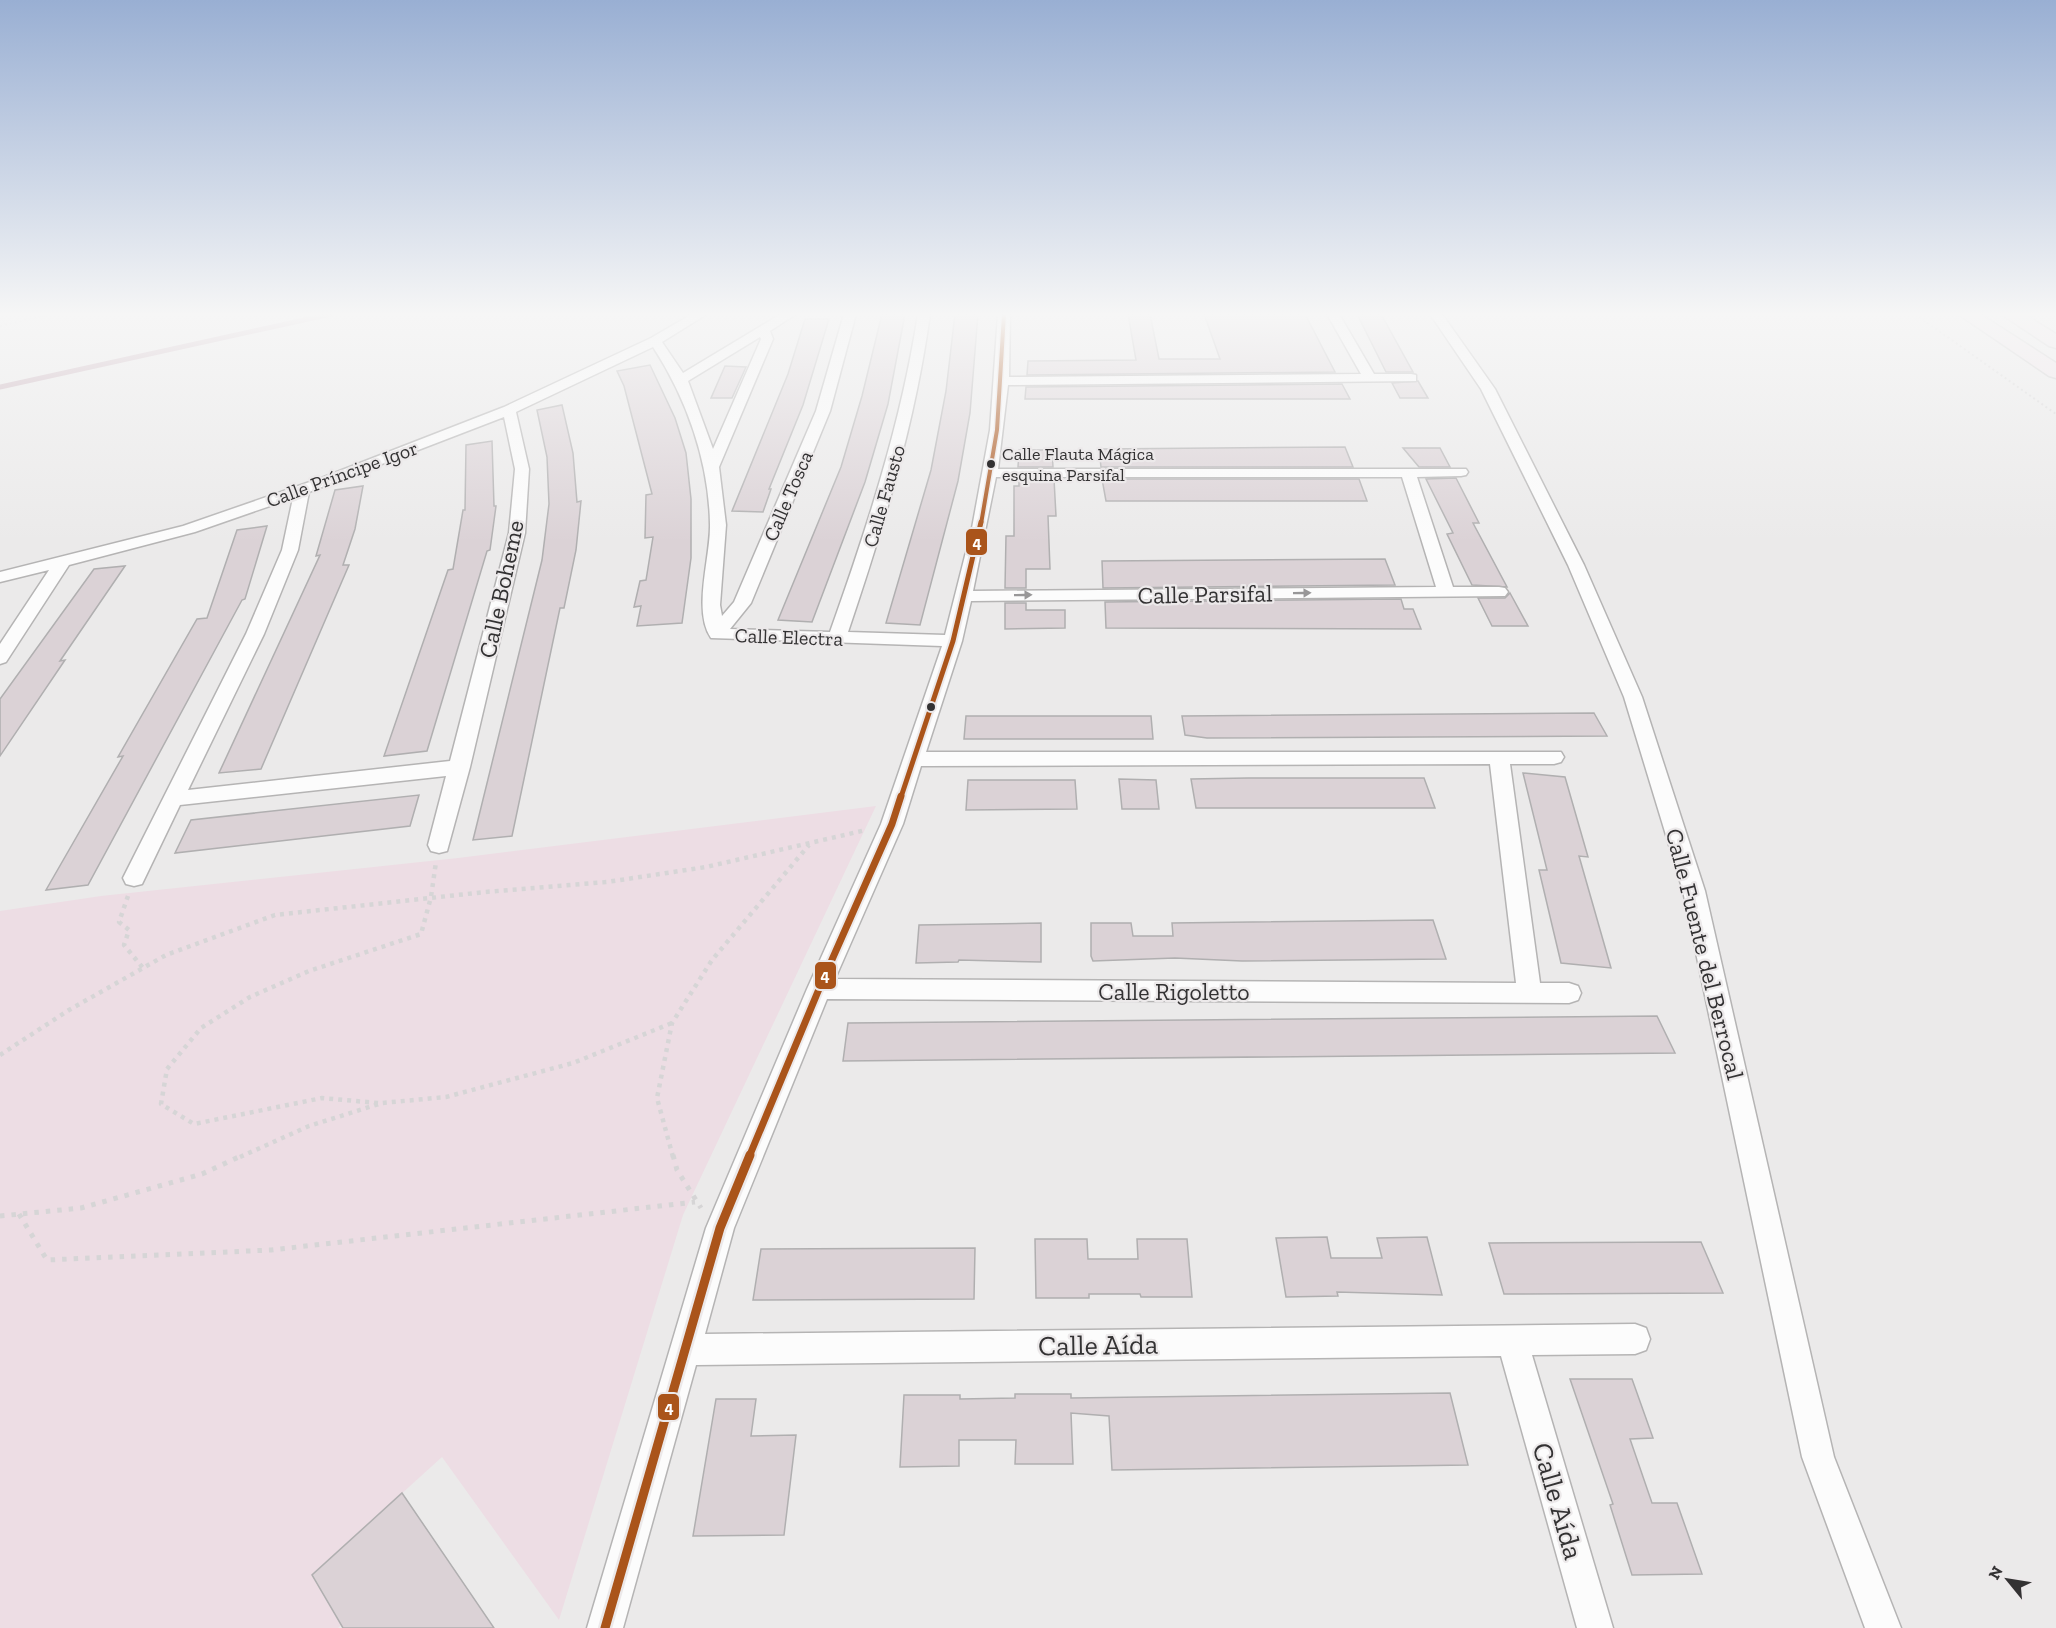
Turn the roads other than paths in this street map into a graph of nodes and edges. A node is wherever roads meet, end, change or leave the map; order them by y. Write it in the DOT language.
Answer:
graph roads {
  1 [pos="551,390"];
  2 [pos="685,390"];
  3 [pos="745,390"];
  4 [pos="830,390"];
  5 [pos="912,390"];
  6 [pos="1001,390"];
  7 [pos="1488,390"];
  8 [pos="509,410"];
  9 [pos="712,466"];
  10 [pos="1408,472"];
  11 [pos="1461,472"];
  12 [pos="990,473"];
  13 [pos="302,490"];
  14 [pos="62,562"];
  15 [pos="0,577"];
  16 [pos="1446,591"];
  17 [pos="1499,592"];
  18 [pos="964,596"];
  19 [pos="717,634"];
  20 [pos="837,638"];
  21 [pos="953,641"];
  22 [pos="0,658"];
  23 [pos="1499,757"];
  24 [pos="1554,757"];
  25 [pos="916,759"];
  26 [pos="460,767"];
  27 [pos="172,799"];
  28 [pos="439,845"];
  29 [pos="134,878"];
  30 [pos="819,989"];
  31 [pos="1529,992"];
  32 [pos="1569,993"];
  33 [pos="1512,1339"];
  34 [pos="1635,1339"];
  35 [pos="685,1350"];
  36 [pos="605,1628"];
  37 [pos="1595,1628"];
  38 [pos="1883,1628"];
  1 -- 8 [label="street, Calle Príncipe Igor"];
  2 -- 9 [label="street, Calle Electra"];
  3 -- 9 [label="street"];
  4 -- 19 [label="street, Calle Tosca"];
  5 -- 20 [label="street, Calle Fausto"];
  6 -- 12 [label="street"];
  7 -- 38 [label="street, Calle Fuente del Berrocal"];
  8 -- 13 [label="street, Calle Príncipe Igor"];
  8 -- 26 [label="street, Calle Boheme"];
  9 -- 19 [label="street, Calle Electra"];
  10 -- 11 [label="street"];
  10 -- 12 [label="street"];
  10 -- 16 [label="street"];
  12 -- 18 [label="street"];
  13 -- 14 [label="street, Calle Príncipe Igor"];
  13 -- 27 [label="street"];
  14 -- 15 [label="street, Calle Príncipe Igor"];
  14 -- 22 [label="street"];
  16 -- 17 [label="street, Calle Parsifal"];
  18 -- 16 [label="street, Calle Parsifal, one-way"];
  18 -- 21 [label="street"];
  19 -- 20 [label="street, Calle Electra"];
  20 -- 21 [label="street, Calle Electra"];
  21 -- 25 [label="street"];
  23 -- 24 [label="street"];
  23 -- 25 [label="street"];
  23 -- 31 [label="street"];
  25 -- 30 [label="street"];
  26 -- 27 [label="street"];
  26 -- 28 [label="street, Calle Boheme"];
  27 -- 29 [label="street"];
  30 -- 31 [label="street, Calle Rigoletto"];
  30 -- 35 [label="street"];
  31 -- 32 [label="street, Calle Rigoletto"];
  33 -- 34 [label="street, Calle Aída"];
  33 -- 35 [label="street, Calle Aída"];
  33 -- 37 [label="street, Calle Aída"];
  35 -- 36 [label="street"];
}
